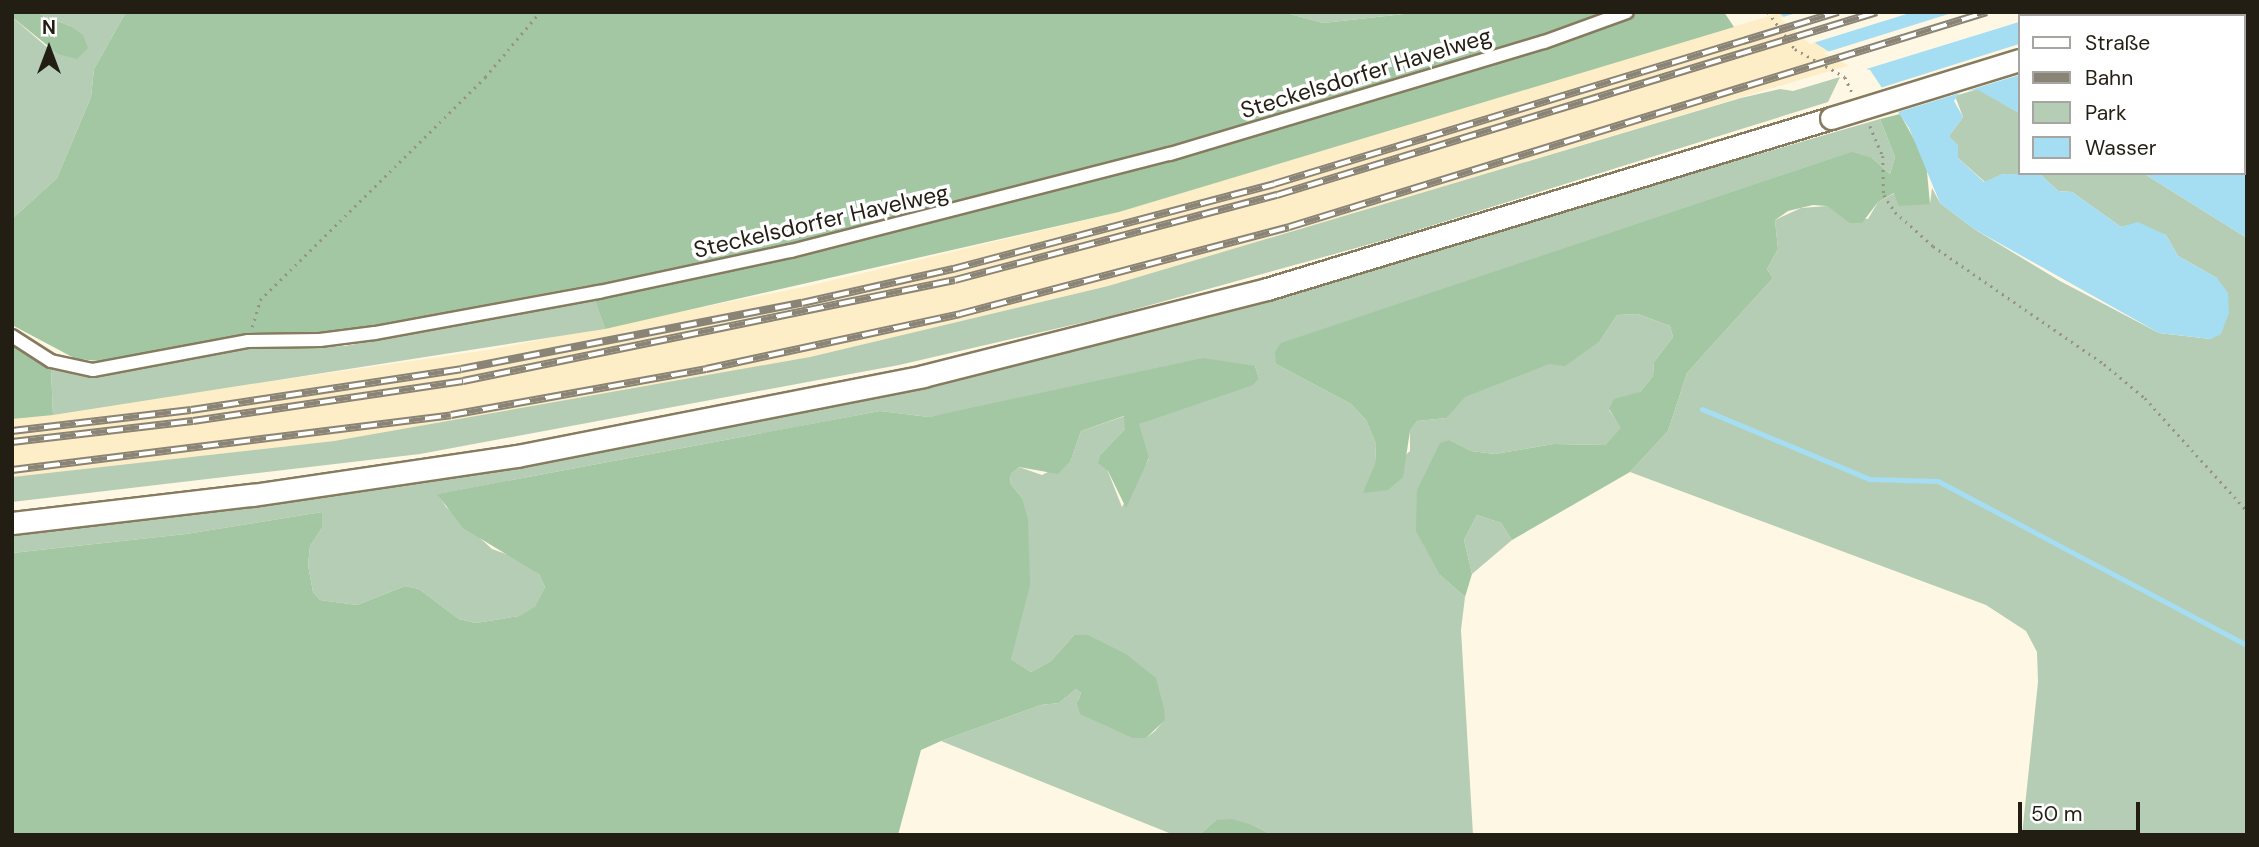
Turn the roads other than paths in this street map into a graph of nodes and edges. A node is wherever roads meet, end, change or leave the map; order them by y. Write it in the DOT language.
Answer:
graph roads {
  1 [pos="1627,12"];
  2 [pos="2018,60"];
  3 [pos="12,336"];
  4 [pos="12,523"];
  1 -- 3 [label="street, Steckelsdorfer Havelweg"];
  2 -- 4 [label="main road, bridge"];
}
